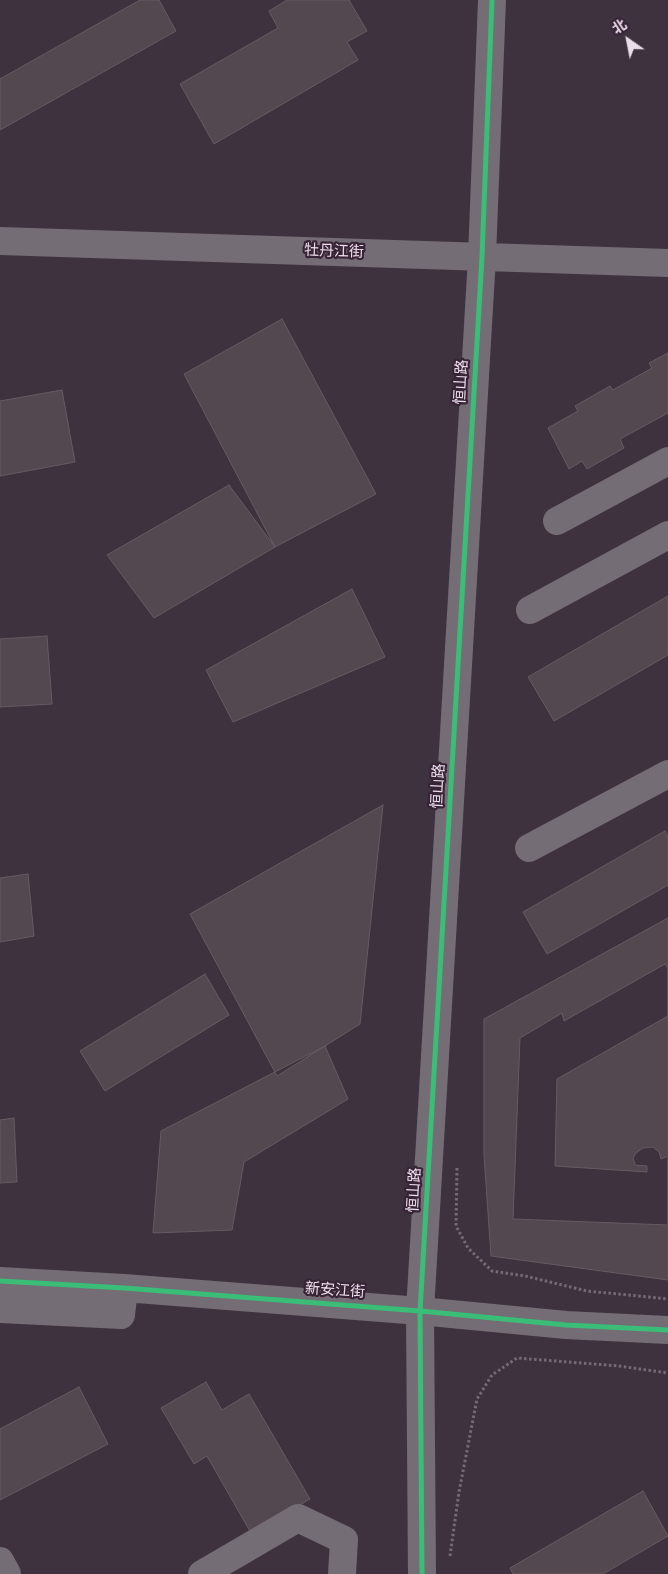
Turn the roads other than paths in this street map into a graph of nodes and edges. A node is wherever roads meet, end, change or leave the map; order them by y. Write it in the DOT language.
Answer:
graph roads {
  1 [pos="492,0"];
  2 [pos="0,241"];
  3 [pos="482,258"];
  4 [pos="668,263"];
  5 [pos="668,461"];
  6 [pos="558,521"];
  7 [pos="668,535"];
  8 [pos="530,610"];
  9 [pos="668,774"];
  10 [pos="529,848"];
  11 [pos="0,1281"];
  12 [pos="124,1288"];
  13 [pos="0,1309"];
  14 [pos="420,1311"];
  15 [pos="668,1330"];
  16 [pos="0,1561"];
  17 [pos="7,1574"];
  18 [pos="202,1574"];
  19 [pos="342,1574"];
  20 [pos="422,1574"];
  1 -- 3 [label="street, 恒山路"];
  2 -- 3 [label="street, 牡丹江街"];
  3 -- 4 [label="street, 牡丹江街"];
  3 -- 14 [label="street, 恒山路"];
  5 -- 6 [label="street"];
  7 -- 8 [label="street"];
  9 -- 10 [label="street"];
  11 -- 12 [label="street, 新安江街"];
  12 -- 13 [label="street"];
  12 -- 14 [label="street, 新安江街"];
  14 -- 15 [label="street, 新安江街"];
  14 -- 20 [label="street, 恒山路"];
  16 -- 17 [label="street"];
  18 -- 19 [label="street"];
}
